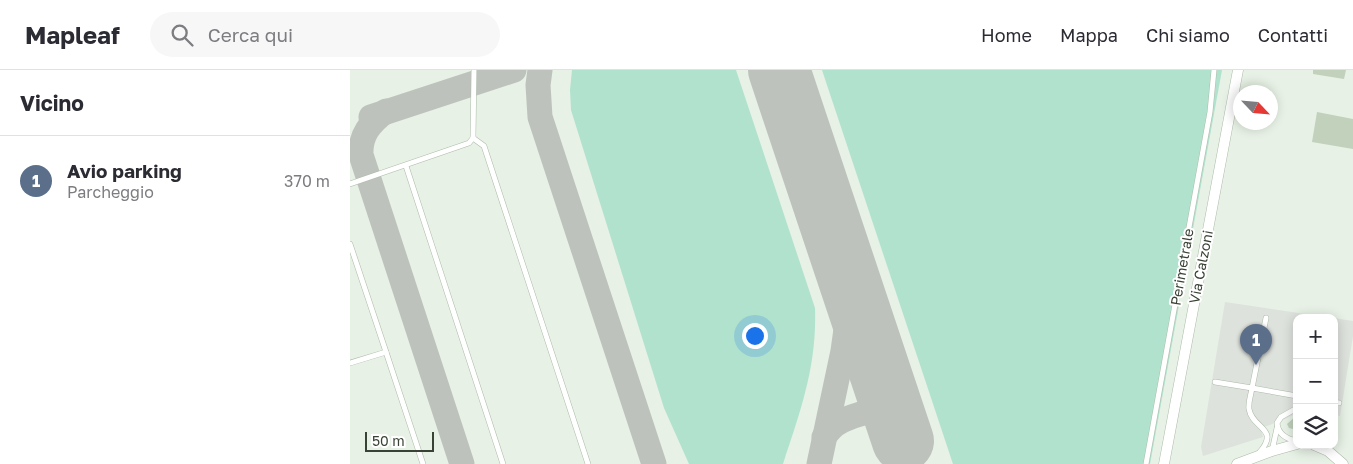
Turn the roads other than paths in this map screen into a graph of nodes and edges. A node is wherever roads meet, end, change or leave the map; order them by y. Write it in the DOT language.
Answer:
graph roads {
  1 [pos="474,70"];
  2 [pos="1214,70"];
  3 [pos="1238,70"];
  4 [pos="474,138"];
  5 [pos="406,166"];
  6 [pos="350,184"];
  7 [pos="350,244"];
  8 [pos="356,263"];
  9 [pos="350,265"];
  10 [pos="1266,318"];
  11 [pos="386,352"];
  12 [pos="350,363"];
  13 [pos="1214,382"];
  14 [pos="1252,388"];
  15 [pos="1293,395"];
  16 [pos="1293,410"];
  17 [pos="1277,428"];
  18 [pos="1293,441"];
  19 [pos="1293,444"];
  20 [pos="1323,449"];
  21 [pos="1272,451"];
  22 [pos="1254,460"];
  23 [pos="423,464"];
  24 [pos="503,464"];
  25 [pos="588,464"];
  26 [pos="1146,464"];
  27 [pos="1164,464"];
  28 [pos="1237,464"];
  29 [pos="1343,464"];
  1 -- 4 [label="lane"];
  2 -- 26 [label="lane, Perimetrale"];
  3 -- 27 [label="street, Via Calzoni"];
  4 -- 5 [label="lane"];
  4 -- 25 [label="lane"];
  5 -- 6 [label="lane"];
  5 -- 24 [label="lane"];
  7 -- 8 [label="lane"];
  8 -- 9 [label="lane"];
  8 -- 11 [label="lane"];
  10 -- 14 [label="lane"];
  11 -- 12 [label="lane"];
  11 -- 23 [label="lane"];
  13 -- 14 [label="lane"];
  14 -- 15 [label="lane"];
  14 -- 22 [label="lane"];
  16 -- 17 [label="lane"];
  17 -- 18 [label="lane"];
  17 -- 21 [label="lane"];
  19 -- 21 [label="street"];
  20 -- 29 [label="street"];
  21 -- 22 [label="street"];
  22 -- 28 [label="street"];
}
